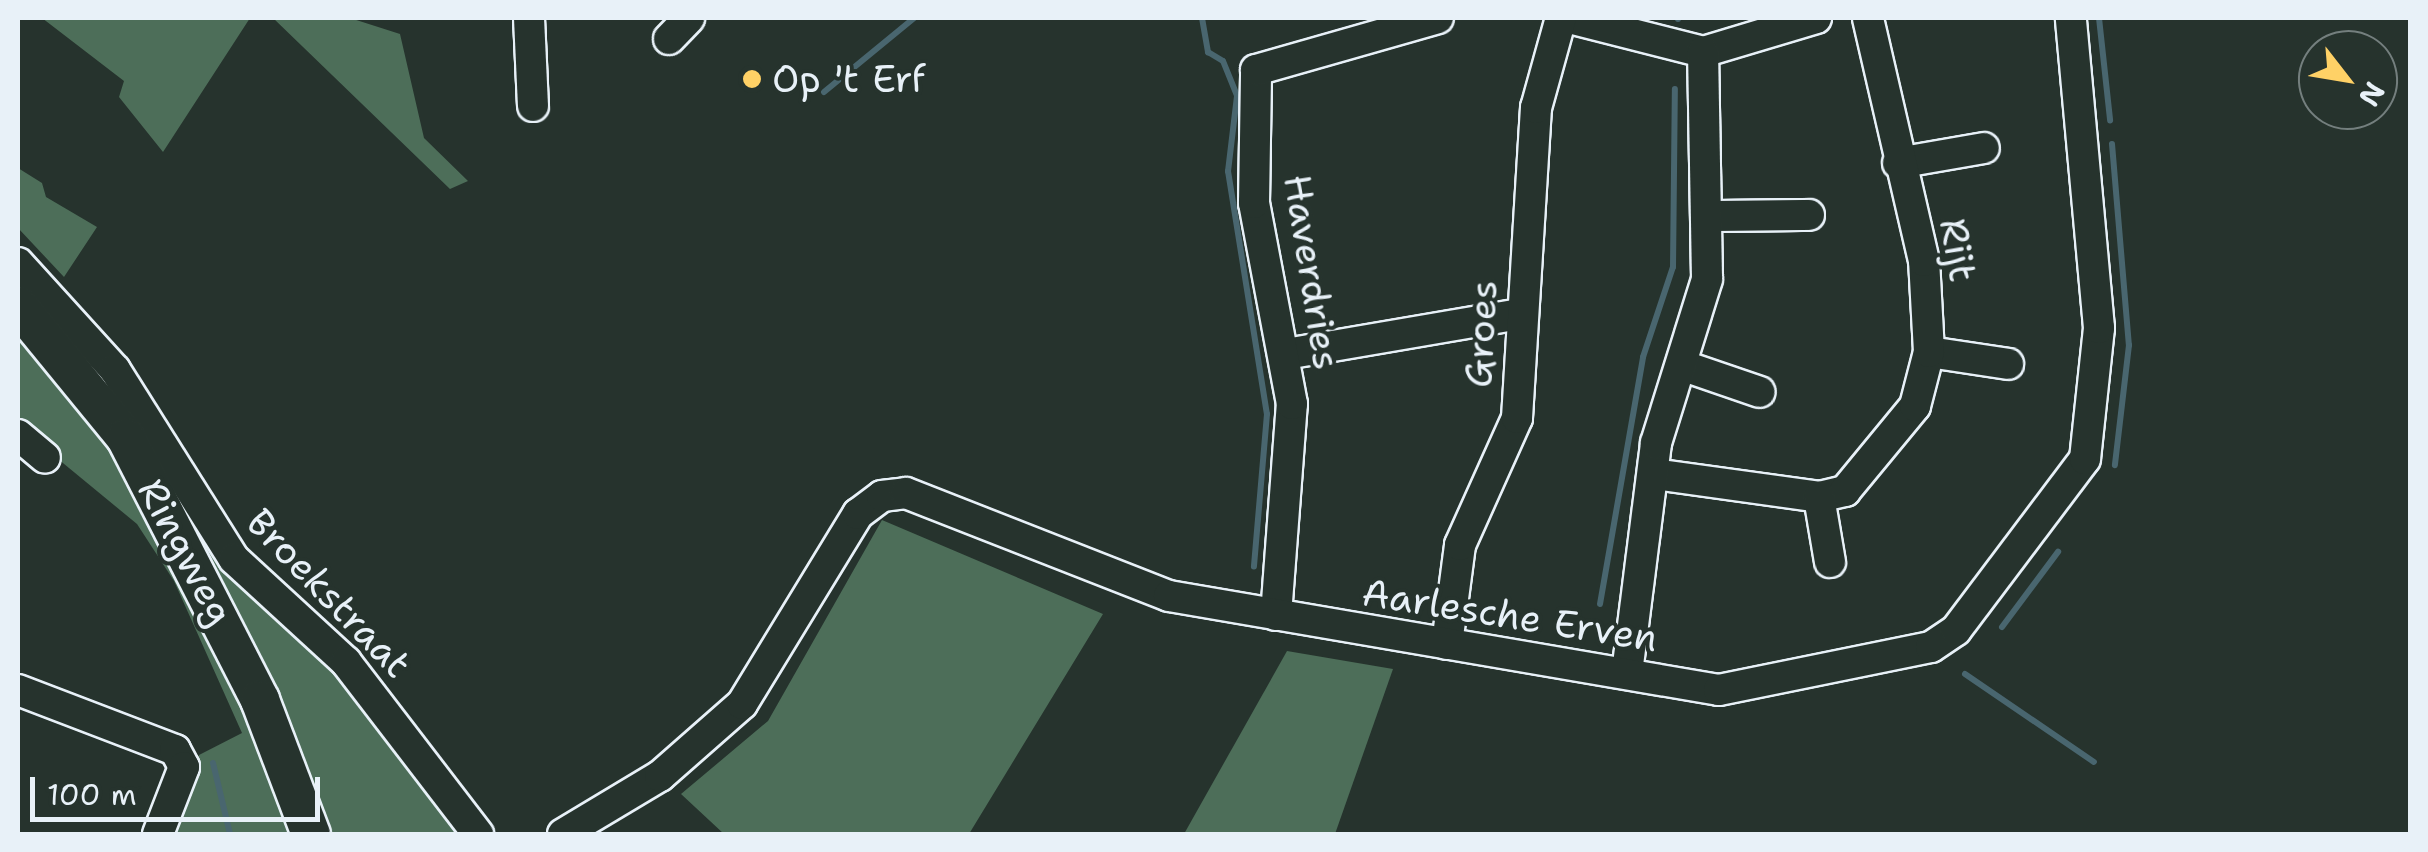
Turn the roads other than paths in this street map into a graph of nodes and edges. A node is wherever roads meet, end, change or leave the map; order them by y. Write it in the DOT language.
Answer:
graph roads {
  1 [pos="529,18"];
  2 [pos="1438,18"];
  3 [pos="1560,18"];
  4 [pos="1568,18"];
  5 [pos="1816,18"];
  6 [pos="1868,18"];
  7 [pos="2071,18"];
  8 [pos="1703,52"];
  9 [pos="532,106"];
  10 [pos="1984,148"];
  11 [pos="1898,163"];
  12 [pos="1809,215"];
  13 [pos="1709,216"];
  14 [pos="18,262"];
  15 [pos="18,306"];
  16 [pos="1520,314"];
  17 [pos="1929,352"];
  18 [pos="1286,354"];
  19 [pos="2008,364"];
  20 [pos="1680,365"];
  21 [pos="1760,392"];
  22 [pos="18,435"];
  23 [pos="46,458"];
  24 [pos="1654,474"];
  25 [pos="1819,498"];
  26 [pos="1830,562"];
  27 [pos="1276,616"];
  28 [pos="1447,644"];
  29 [pos="1627,673"];
  30 [pos="18,690"];
  31 [pos="312,831"];
  32 [pos="158,834"];
  33 [pos="478,834"];
  34 [pos="562,834"];
  1 -- 9 [label="street"];
  2 -- 18 [label="street, Haverdries"];
  3 -- 16 [label="street, Groes"];
  4 -- 8 [label="street"];
  5 -- 8 [label="street"];
  6 -- 11 [label="street, Rijt"];
  7 -- 29 [label="street, Aarlesche Erven"];
  8 -- 13 [label="street"];
  10 -- 11 [label="street"];
  11 -- 17 [label="street, Rijt"];
  12 -- 13 [label="street"];
  13 -- 20 [label="street"];
  14 -- 33 [label="street, Broekstraat"];
  15 -- 31 [label="main road, Ringweg"];
  16 -- 18 [label="street"];
  16 -- 28 [label="street, Groes"];
  17 -- 19 [label="street"];
  17 -- 25 [label="street, Rijt"];
  18 -- 27 [label="street, Haverdries"];
  20 -- 21 [label="street"];
  20 -- 24 [label="street"];
  22 -- 23 [label="street"];
  24 -- 25 [label="street"];
  24 -- 29 [label="street"];
  25 -- 26 [label="street"];
  27 -- 28 [label="street, Aarlesche Erven"];
  27 -- 34 [label="street, Aarlesche Erven"];
  28 -- 29 [label="street, Aarlesche Erven"];
  30 -- 32 [label="street"];
}
